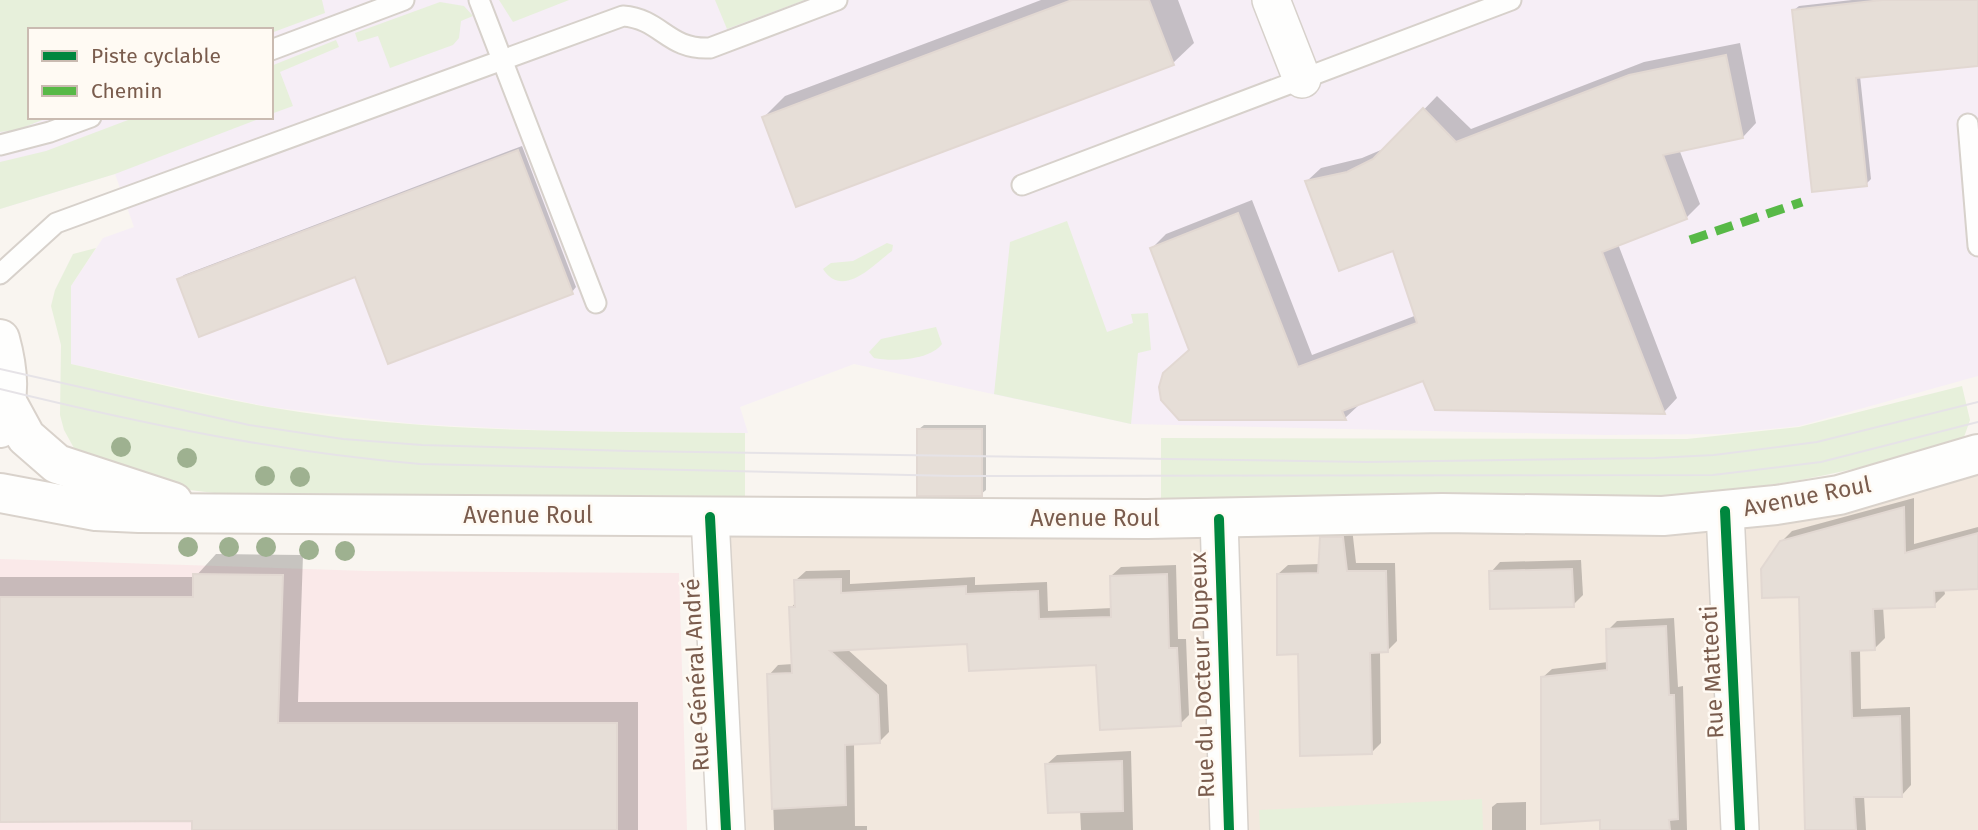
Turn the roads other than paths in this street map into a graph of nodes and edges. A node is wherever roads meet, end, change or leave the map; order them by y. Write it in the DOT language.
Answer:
graph roads {
  1 [pos="404,0"];
  2 [pos="479,0"];
  3 [pos="837,0"];
  4 [pos="1271,0"];
  5 [pos="1511,0"];
  6 [pos="273,49"];
  7 [pos="503,60"];
  8 [pos="1302,79"];
  9 [pos="86,119"];
  10 [pos="1968,124"];
  11 [pos="0,145"];
  12 [pos="1022,185"];
  13 [pos="1978,246"];
  14 [pos="0,274"];
  15 [pos="596,303"];
  16 [pos="0,339"];
  17 [pos="4,416"];
  18 [pos="1978,454"];
  19 [pos="0,493"];
  20 [pos="1725,512"];
  21 [pos="205,513"];
  22 [pos="710,517"];
  23 [pos="1219,519"];
  24 [pos="726,830"];
  25 [pos="1229,830"];
  26 [pos="1740,830"];
  1 -- 6 [label="lane"];
  2 -- 7 [label="lane"];
  3 -- 7 [label="lane"];
  4 -- 8 [label="street"];
  5 -- 8 [label="lane"];
  7 -- 14 [label="lane"];
  7 -- 15 [label="lane"];
  8 -- 12 [label="lane"];
  9 -- 11 [label="lane"];
  10 -- 13 [label="lane"];
  16 -- 17 [label="main road"];
  17 -- 21 [label="main road, Avenue Roul"];
  18 -- 20 [label="main road, Avenue Roul"];
  19 -- 21 [label="main road, Avenue Roul"];
  20 -- 23 [label="main road, Avenue Roul"];
  20 -- 26 [label="street, Rue Matteoti"];
  21 -- 22 [label="main road, Avenue Roul"];
  22 -- 23 [label="main road, Avenue Roul"];
  22 -- 24 [label="street, Rue Général André"];
  23 -- 25 [label="street, Rue du Docteur Dupeux"];
}
